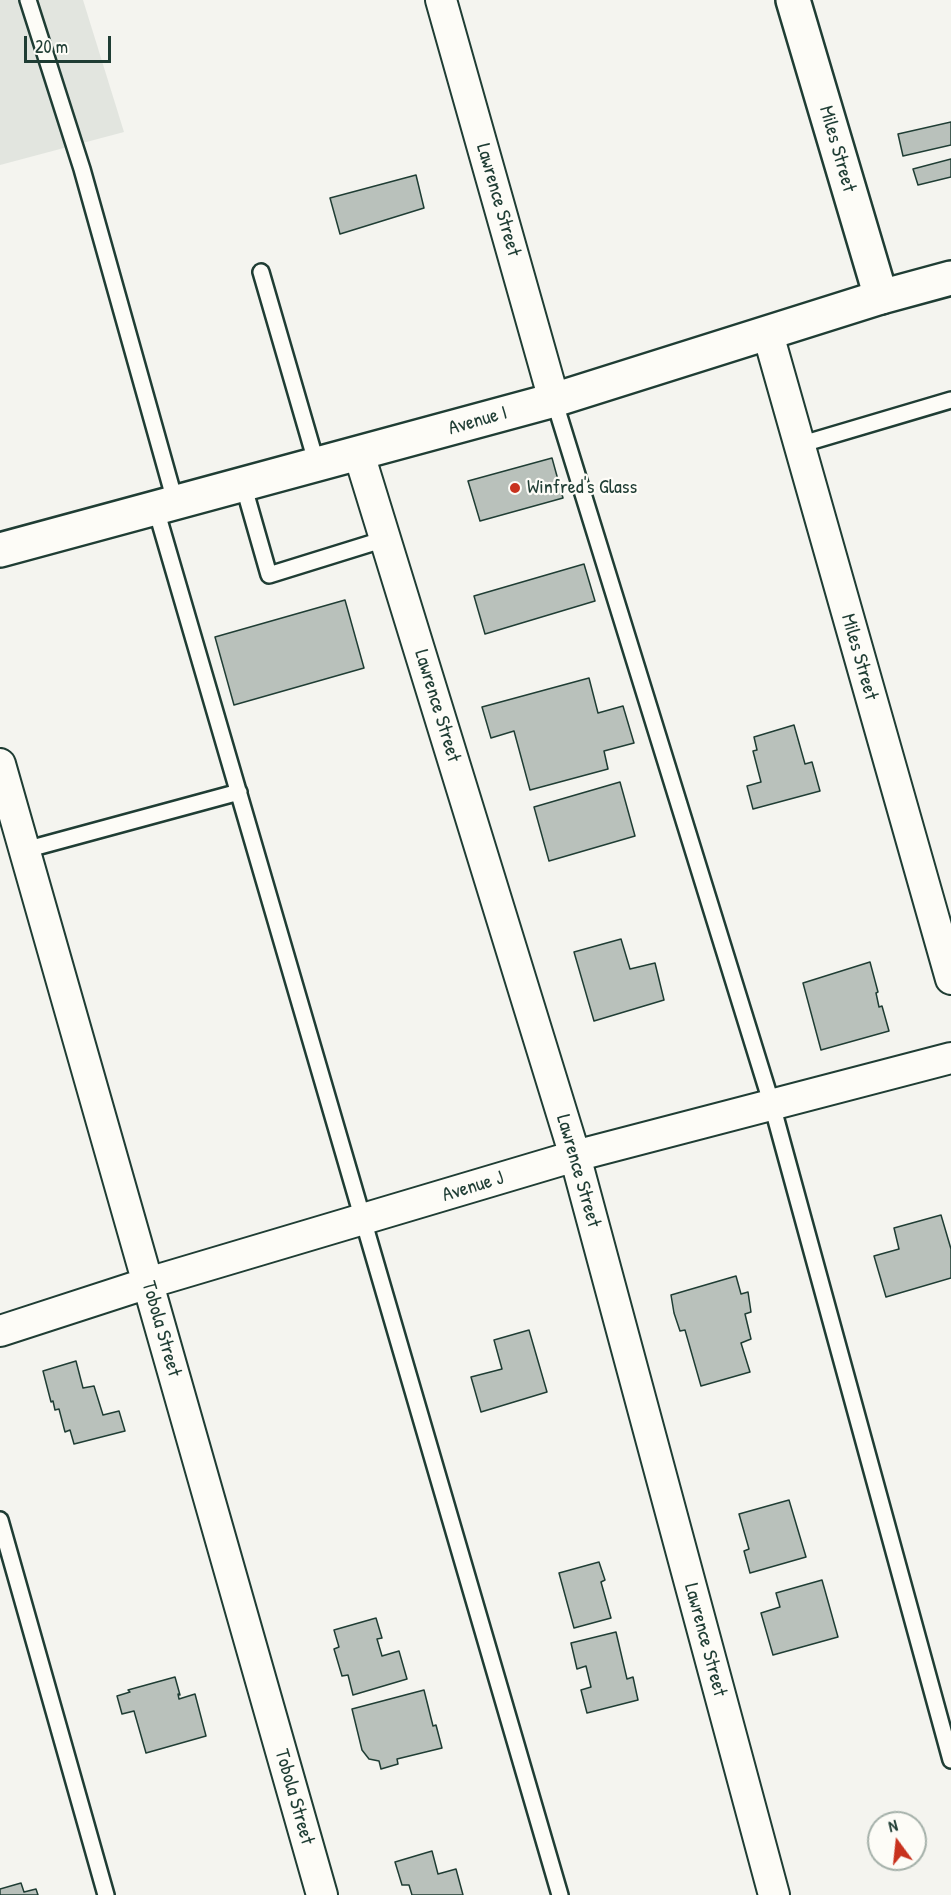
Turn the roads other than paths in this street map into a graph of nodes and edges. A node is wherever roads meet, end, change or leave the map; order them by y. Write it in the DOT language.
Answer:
graph roads {
  1 [pos="28,0"];
  2 [pos="441,0"];
  3 [pos="793,0"];
  4 [pos="261,272"];
  5 [pos="951,278"];
  6 [pos="881,297"];
  7 [pos="768,334"];
  8 [pos="554,400"];
  9 [pos="951,400"];
  10 [pos="799,445"];
  11 [pos="359,454"];
  12 [pos="317,465"];
  13 [pos="243,484"];
  14 [pos="165,504"];
  15 [pos="386,539"];
  16 [pos="0,550"];
  17 [pos="0,764"];
  18 [pos="239,792"];
  19 [pos="25,850"];
  20 [pos="951,979"];
  21 [pos="951,1058"];
  22 [pos="772,1105"];
  23 [pos="575,1156"];
  24 [pos="363,1220"];
  25 [pos="148,1283"];
  26 [pos="0,1332"];
  27 [pos="0,1520"];
  28 [pos="951,1760"];
  29 [pos="106,1895"];
  30 [pos="322,1895"];
  31 [pos="560,1895"];
  32 [pos="774,1895"];
  1 -- 14 [label="lane"];
  2 -- 8 [label="street, Lawrence Street"];
  3 -- 6 [label="main road, Miles Street"];
  4 -- 12 [label="lane"];
  5 -- 6 [label="main road, Avenue I"];
  6 -- 7 [label="main road, Avenue I"];
  7 -- 8 [label="main road, Avenue I"];
  7 -- 10 [label="street, Miles Street"];
  8 -- 11 [label="main road, Avenue I"];
  8 -- 22 [label="lane"];
  9 -- 10 [label="lane"];
  10 -- 20 [label="street, Miles Street"];
  11 -- 12 [label="main road, Avenue I"];
  11 -- 15 [label="street, Lawrence Street"];
  12 -- 13 [label="main road, Avenue I"];
  13 -- 14 [label="main road, Avenue I"];
  13 -- 15 [label="lane"];
  14 -- 16 [label="main road, Avenue I"];
  14 -- 18 [label="lane"];
  15 -- 23 [label="street, Lawrence Street"];
  17 -- 19 [label="street, Tobola Street"];
  18 -- 19 [label="lane"];
  18 -- 24 [label="lane"];
  19 -- 25 [label="street, Tobola Street"];
  21 -- 22 [label="street, Avenue J"];
  22 -- 23 [label="street, Avenue J"];
  22 -- 28 [label="lane"];
  23 -- 24 [label="street, Avenue J"];
  23 -- 32 [label="street, Lawrence Street"];
  24 -- 25 [label="street, Avenue J"];
  24 -- 31 [label="lane"];
  25 -- 26 [label="street, Avenue J"];
  25 -- 30 [label="street, Tobola Street"];
  27 -- 29 [label="lane"];
}
